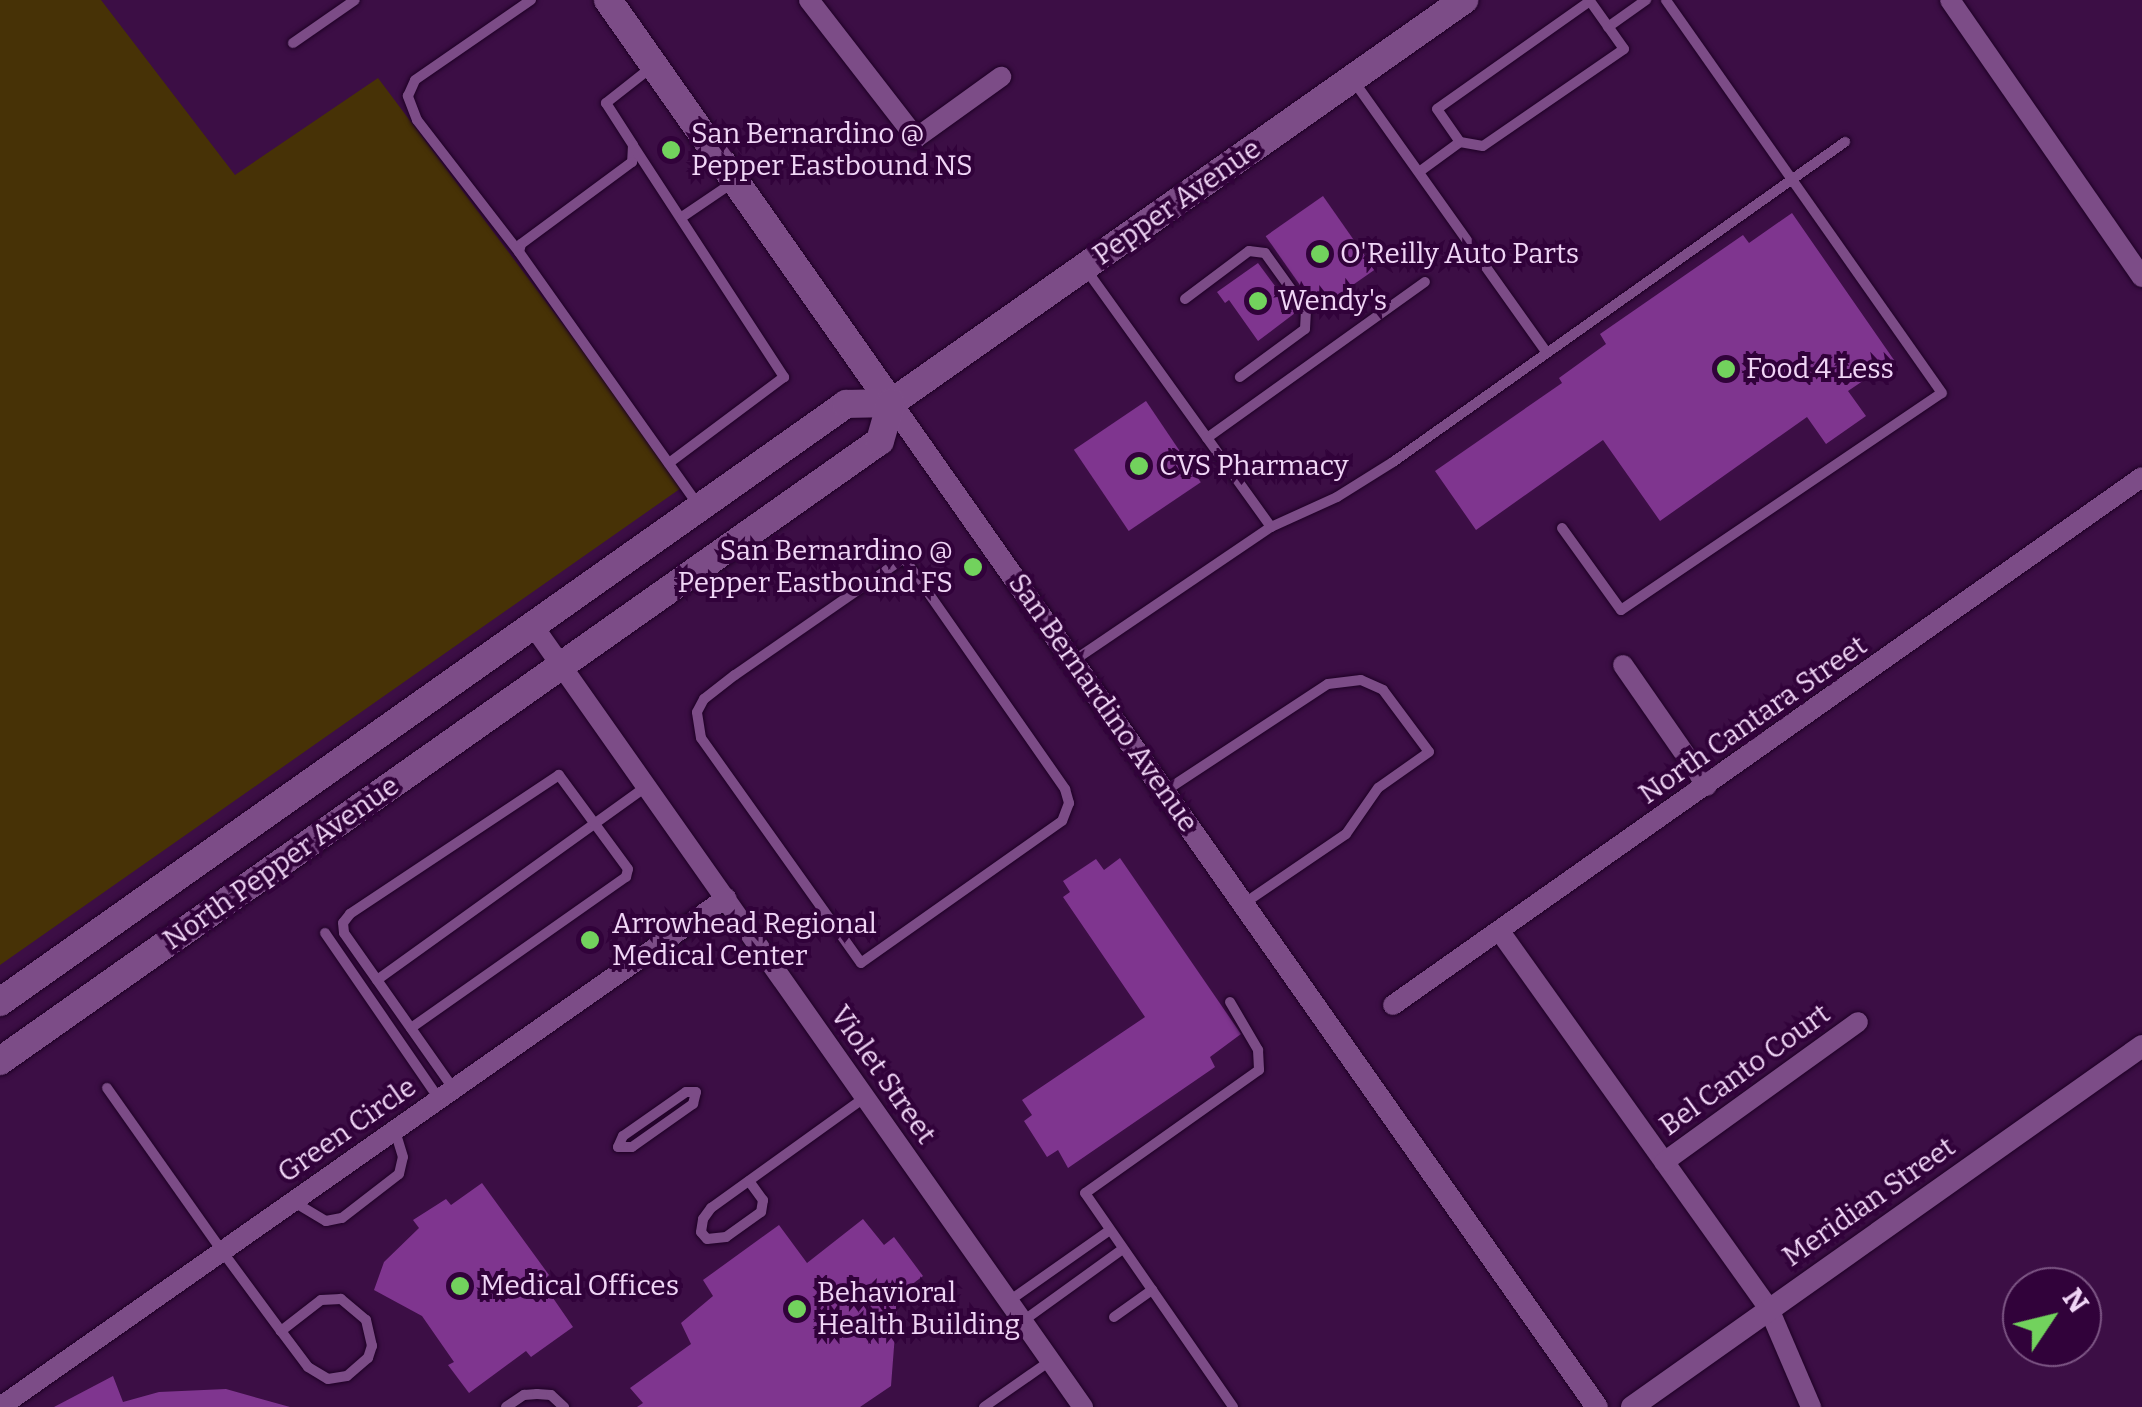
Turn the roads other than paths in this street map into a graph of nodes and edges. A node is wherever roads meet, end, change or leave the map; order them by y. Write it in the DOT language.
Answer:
graph roads {
  1 [pos="355,0"];
  2 [pos="531,0"];
  3 [pos="608,0"];
  4 [pos="809,0"];
  5 [pos="1464,0"];
  6 [pos="1646,0"];
  7 [pos="1666,0"];
  8 [pos="1950,0"];
  9 [pos="1608,27"];
  10 [pos="293,43"];
  11 [pos="654,65"];
  12 [pos="1001,77"];
  13 [pos="1352,78"];
  14 [pos="1460,142"];
  15 [pos="1845,142"];
  16 [pos="633,146"];
  17 [pos="1419,172"];
  18 [pos="1792,180"];
  19 [pos="735,181"];
  20 [pos="682,217"];
  21 [pos="518,252"];
  22 [pos="1084,268"];
  23 [pos="2142,277"];
  24 [pos="1426,282"];
  25 [pos="1185,299"];
  26 [pos="1546,352"];
  27 [pos="1240,377"];
  28 [pos="891,403"];
  29 [pos="1207,438"];
  30 [pos="669,464"];
  31 [pos="2142,477"];
  32 [pos="700,508"];
  33 [pos="1271,527"];
  34 [pos="1562,528"];
  35 [pos="534,627"];
  36 [pos="1072,661"];
  37 [pos="1622,665"];
  38 [pos="562,666"];
  39 [pos="980,666"];
  40 [pos="1707,786"];
  41 [pos="647,787"];
  42 [pos="1164,792"];
  43 [pos="596,825"];
  44 [pos="726,898"];
  45 [pos="1243,904"];
  46 [pos="1501,932"];
  47 [pos="326,933"];
  48 [pos="377,980"];
  49 [pos="0,1002"];
  50 [pos="1230,1002"];
  51 [pos="1393,1005"];
  52 [pos="1858,1022"];
  53 [pos="411,1028"];
  54 [pos="2142,1046"];
  55 [pos="0,1061"];
  56 [pos="107,1088"];
  57 [pos="696,1092"];
  58 [pos="446,1094"];
  59 [pos="865,1097"];
  60 [pos="395,1130"];
  61 [pos="1664,1162"];
  62 [pos="749,1181"];
  63 [pos="293,1201"];
  64 [pos="1110,1230"];
  65 [pos="1123,1250"];
  66 [pos="222,1251"];
  67 [pos="1152,1290"];
  68 [pos="1008,1301"];
  69 [pos="1769,1309"];
  70 [pos="1114,1317"];
  71 [pos="1022,1321"];
  72 [pos="281,1332"];
  73 [pos="1050,1361"];
  74 [pos="0,1407"];
  75 [pos="506,1407"];
  76 [pos="564,1407"];
  77 [pos="984,1407"];
  78 [pos="1083,1407"];
  79 [pos="1233,1407"];
  80 [pos="1597,1407"];
  81 [pos="1632,1407"];
  82 [pos="1811,1407"];
  1 -- 10 [label="lane"];
  2 -- 21 [label="lane"];
  3 -- 11 [label="main road, San Bernardino Avenue"];
  4 -- 12 [label="street"];
  5 -- 13 [label="main road, Pepper Avenue"];
  6 -- 9 [label="lane"];
  7 -- 18 [label="lane"];
  8 -- 23 [label="street"];
  9 -- 14 [label="lane"];
  9 -- 14 [label="lane"];
  11 -- 16 [label="lane"];
  11 -- 19 [label="main road, San Bernardino Avenue"];
  13 -- 17 [label="lane"];
  13 -- 22 [label="main road, Pepper Avenue"];
  14 -- 17 [label="lane"];
  15 -- 18 [label="lane"];
  16 -- 20 [label="lane"];
  16 -- 21 [label="lane"];
  17 -- 26 [label="lane"];
  18 -- 26 [label="lane"];
  18 -- 34 [label="lane"];
  19 -- 20 [label="lane"];
  19 -- 28 [label="main road, San Bernardino Avenue"];
  20 -- 30 [label="lane"];
  21 -- 30 [label="lane"];
  22 -- 28 [label="main road, Pepper Avenue"];
  22 -- 29 [label="lane"];
  24 -- 29 [label="lane"];
  25 -- 27 [label="lane"];
  26 -- 33 [label="lane"];
  28 -- 32 [label="main road"];
  28 -- 36 [label="street, San Bernardino Avenue"];
  28 -- 38 [label="main road"];
  29 -- 33 [label="lane"];
  30 -- 32 [label="lane"];
  31 -- 40 [label="street, North Cantara Street"];
  32 -- 35 [label="main road"];
  33 -- 36 [label="lane"];
  35 -- 38 [label="street, Violet Street"];
  35 -- 49 [label="main road, North Pepper Avenue"];
  36 -- 42 [label="street, San Bernardino Avenue"];
  37 -- 40 [label="street"];
  38 -- 41 [label="street, Violet Street"];
  38 -- 55 [label="main road, North Pepper Avenue"];
  39 -- 39 [label="lane"];
  40 -- 46 [label="street, North Cantara Street"];
  41 -- 43 [label="lane"];
  41 -- 44 [label="street, Violet Street"];
  42 -- 45 [label="street, San Bernardino Avenue"];
  42 -- 45 [label="lane"];
  43 -- 48 [label="lane"];
  43 -- 48 [label="lane"];
  43 -- 53 [label="lane"];
  44 -- 58 [label="street, Green Circle"];
  44 -- 59 [label="street, Violet Street"];
  45 -- 80 [label="street, San Bernardino Avenue"];
  46 -- 51 [label="street, North Cantara Street"];
  46 -- 61 [label="street"];
  47 -- 58 [label="lane"];
  48 -- 53 [label="lane"];
  50 -- 64 [label="lane"];
  52 -- 61 [label="street, Bel Canto Court"];
  53 -- 58 [label="lane"];
  54 -- 69 [label="street, Meridian Street"];
  56 -- 66 [label="lane"];
  57 -- 57 [label="lane"];
  58 -- 60 [label="street, Green Circle"];
  59 -- 62 [label="lane"];
  59 -- 68 [label="street, Violet Street"];
  60 -- 63 [label="street, Green Circle"];
  60 -- 63 [label="lane"];
  61 -- 69 [label="street"];
  62 -- 62 [label="lane"];
  63 -- 66 [label="street, Green Circle"];
  64 -- 65 [label="lane"];
  64 -- 68 [label="lane"];
  65 -- 67 [label="lane"];
  65 -- 71 [label="lane"];
  66 -- 72 [label="lane"];
  66 -- 74 [label="street, Green Circle"];
  67 -- 70 [label="lane"];
  67 -- 79 [label="lane"];
  68 -- 71 [label="street, Violet Street"];
  69 -- 81 [label="street, Meridian Street"];
  69 -- 82 [label="street"];
  71 -- 73 [label="street, Violet Street"];
  72 -- 72 [label="lane"];
  73 -- 77 [label="lane"];
  73 -- 78 [label="street, Violet Street"];
  75 -- 76 [label="lane"];
}
